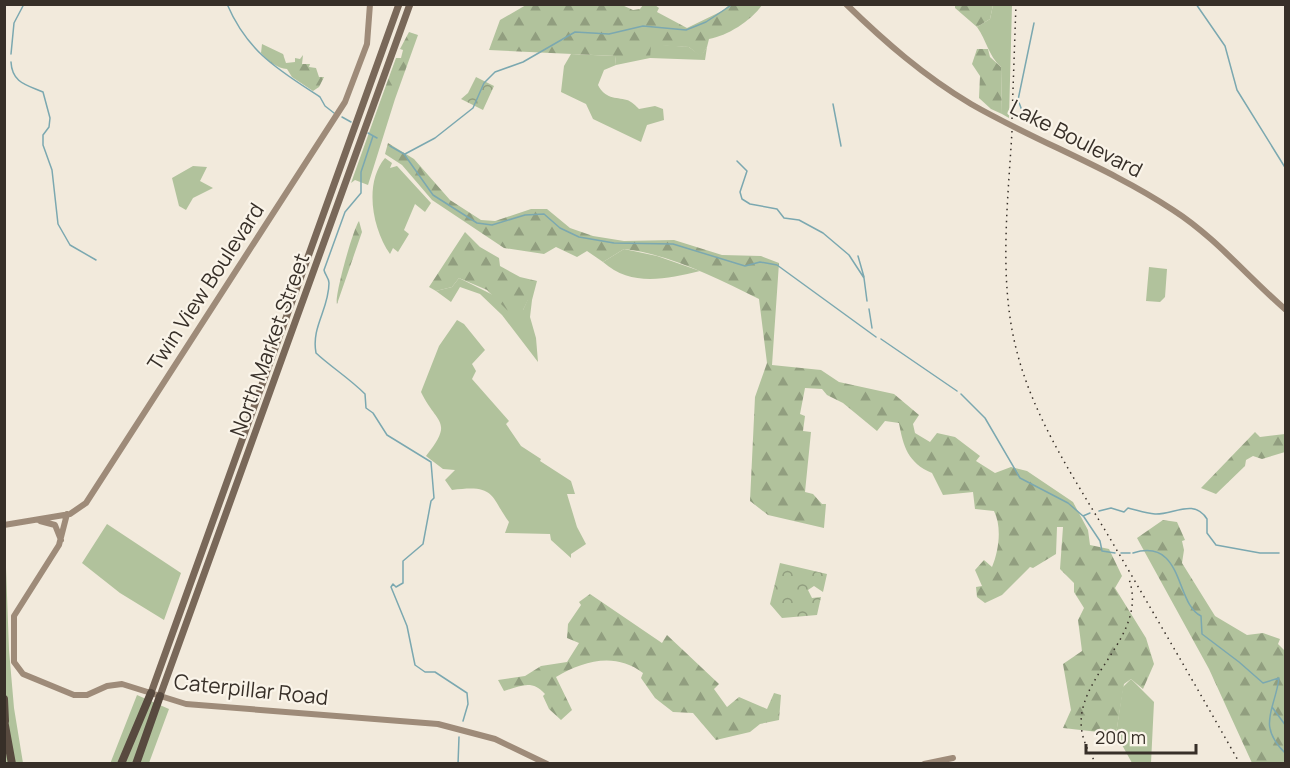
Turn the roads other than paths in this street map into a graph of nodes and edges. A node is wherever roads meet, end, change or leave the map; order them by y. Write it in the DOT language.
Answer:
graph roads {
  1 [pos="370,4"];
  2 [pos="399,4"];
  3 [pos="410,4"];
  4 [pos="846,4"];
  5 [pos="1286,310"];
  6 [pos="67,514"];
  7 [pos="30,520"];
  8 [pos="4,525"];
  9 [pos="61,541"];
  10 [pos="151,693"];
  11 [pos="160,696"];
  12 [pos="4,699"];
  13 [pos="4,721"];
  14 [pos="953,758"];
  15 [pos="12,764"];
  16 [pos="121,764"];
  17 [pos="136,764"];
  18 [pos="547,764"];
  19 [pos="924,764"];
  1 -- 6 [label="street, Twin View Boulevard"];
  2 -- 10 [label="main road, North Market Street"];
  3 -- 11 [label="main road, North Market Street"];
  4 -- 5 [label="street, Lake Boulevard"];
  6 -- 7 [label="street, Twin View Boulevard"];
  6 -- 9 [label="street, Caterpillar Road"];
  7 -- 8 [label="street, Twin View Boulevard"];
  7 -- 9 [label="street"];
  9 -- 10 [label="street, Caterpillar Road"];
  10 -- 11 [label="street, Caterpillar Road"];
  10 -- 16 [label="highway"];
  11 -- 17 [label="highway"];
  11 -- 18 [label="street, Caterpillar Road"];
  12 -- 13 [label="highway"];
  13 -- 15 [label="highway"];
  14 -- 19 [label="street"];
}
